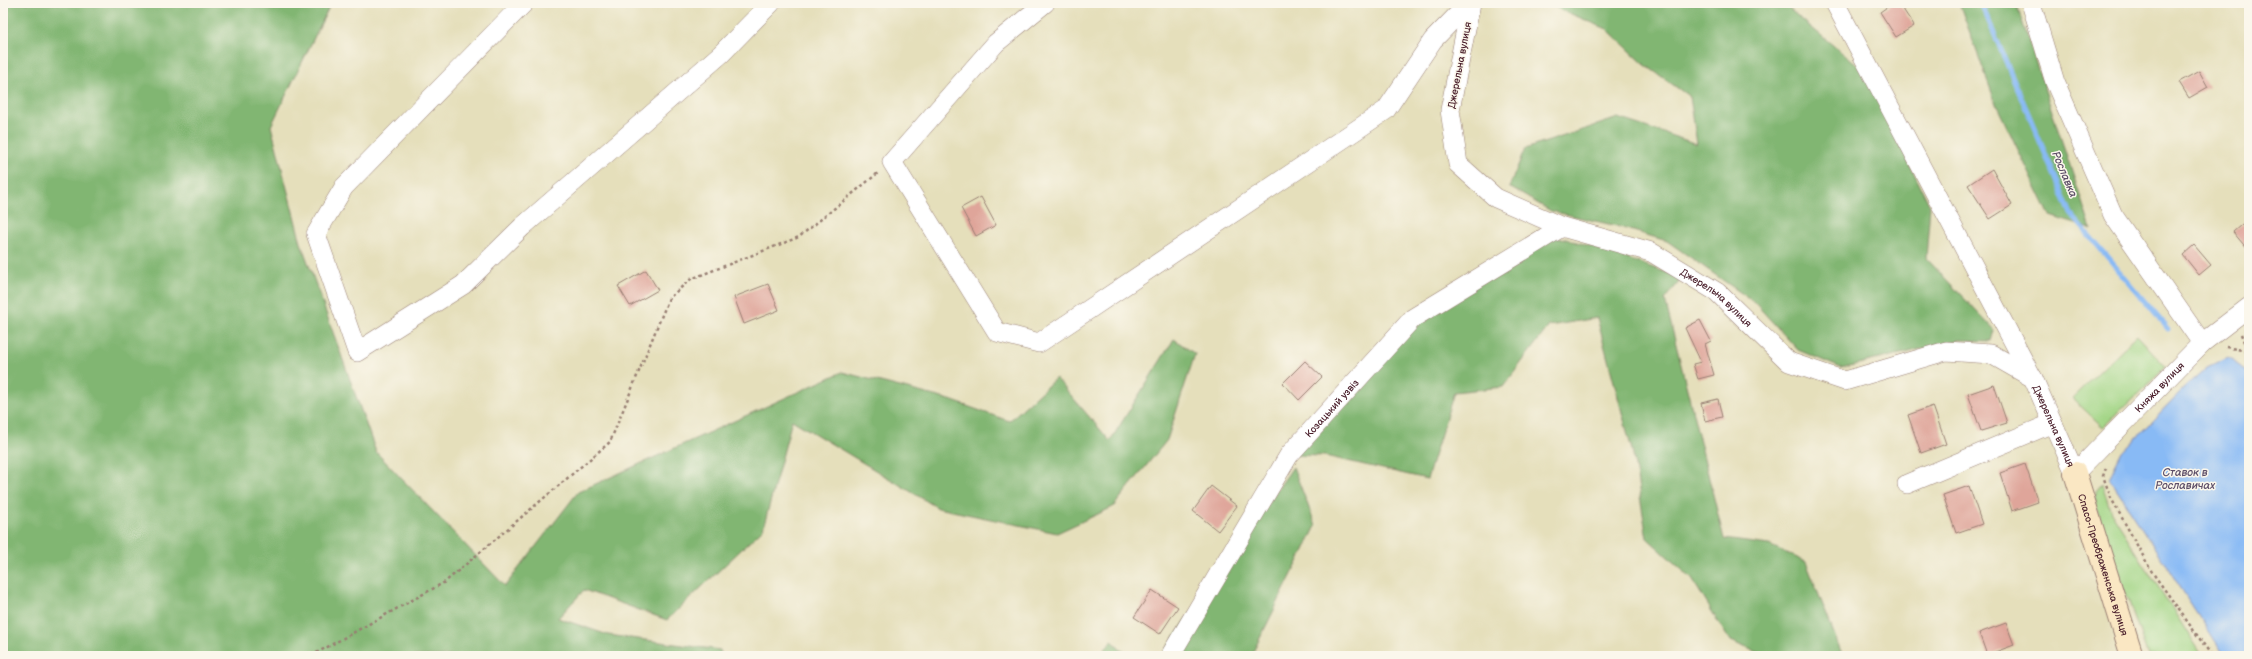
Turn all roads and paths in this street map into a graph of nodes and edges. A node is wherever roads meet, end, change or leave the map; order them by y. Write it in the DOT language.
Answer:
graph roads {
  1 [pos="524,3"];
  2 [pos="771,3"];
  3 [pos="1045,3"];
  4 [pos="1470,3"];
  5 [pos="1835,3"];
  6 [pos="2031,3"];
  7 [pos="892,162"];
  8 [pos="1562,227"];
  9 [pos="2249,307"];
  10 [pos="2202,343"];
  11 [pos="2224,347"];
  12 [pos="2249,354"];
  13 [pos="2032,378"];
  14 [pos="2053,423"];
  15 [pos="2108,461"];
  16 [pos="2074,473"];
  17 [pos="1907,484"];
  18 [pos="311,656"];
  19 [pos="1170,656"];
  20 [pos="2132,656"];
  21 [pos="2212,656"];
  1 -- 2 [label="street"];
  3 -- 7 [label="street"];
  4 -- 7 [label="street"];
  4 -- 8 [label="street, Джерельна вулиця"];
  5 -- 13 [label="street"];
  6 -- 10 [label="street"];
  7 -- 18 [label="path"];
  8 -- 13 [label="street, Джерельна вулиця"];
  8 -- 19 [label="street, Козацький узвіз"];
  9 -- 10 [label="street, Княжа вулиця"];
  10 -- 16 [label="street, Княжа вулиця"];
  11 -- 12 [label="path"];
  13 -- 14 [label="street, Джерельна вулиця"];
  14 -- 16 [label="street, Джерельна вулиця"];
  14 -- 17 [label="street"];
  15 -- 21 [label="path"];
  16 -- 20 [label="street, Спасо-Преображенська вулиця"];
}
